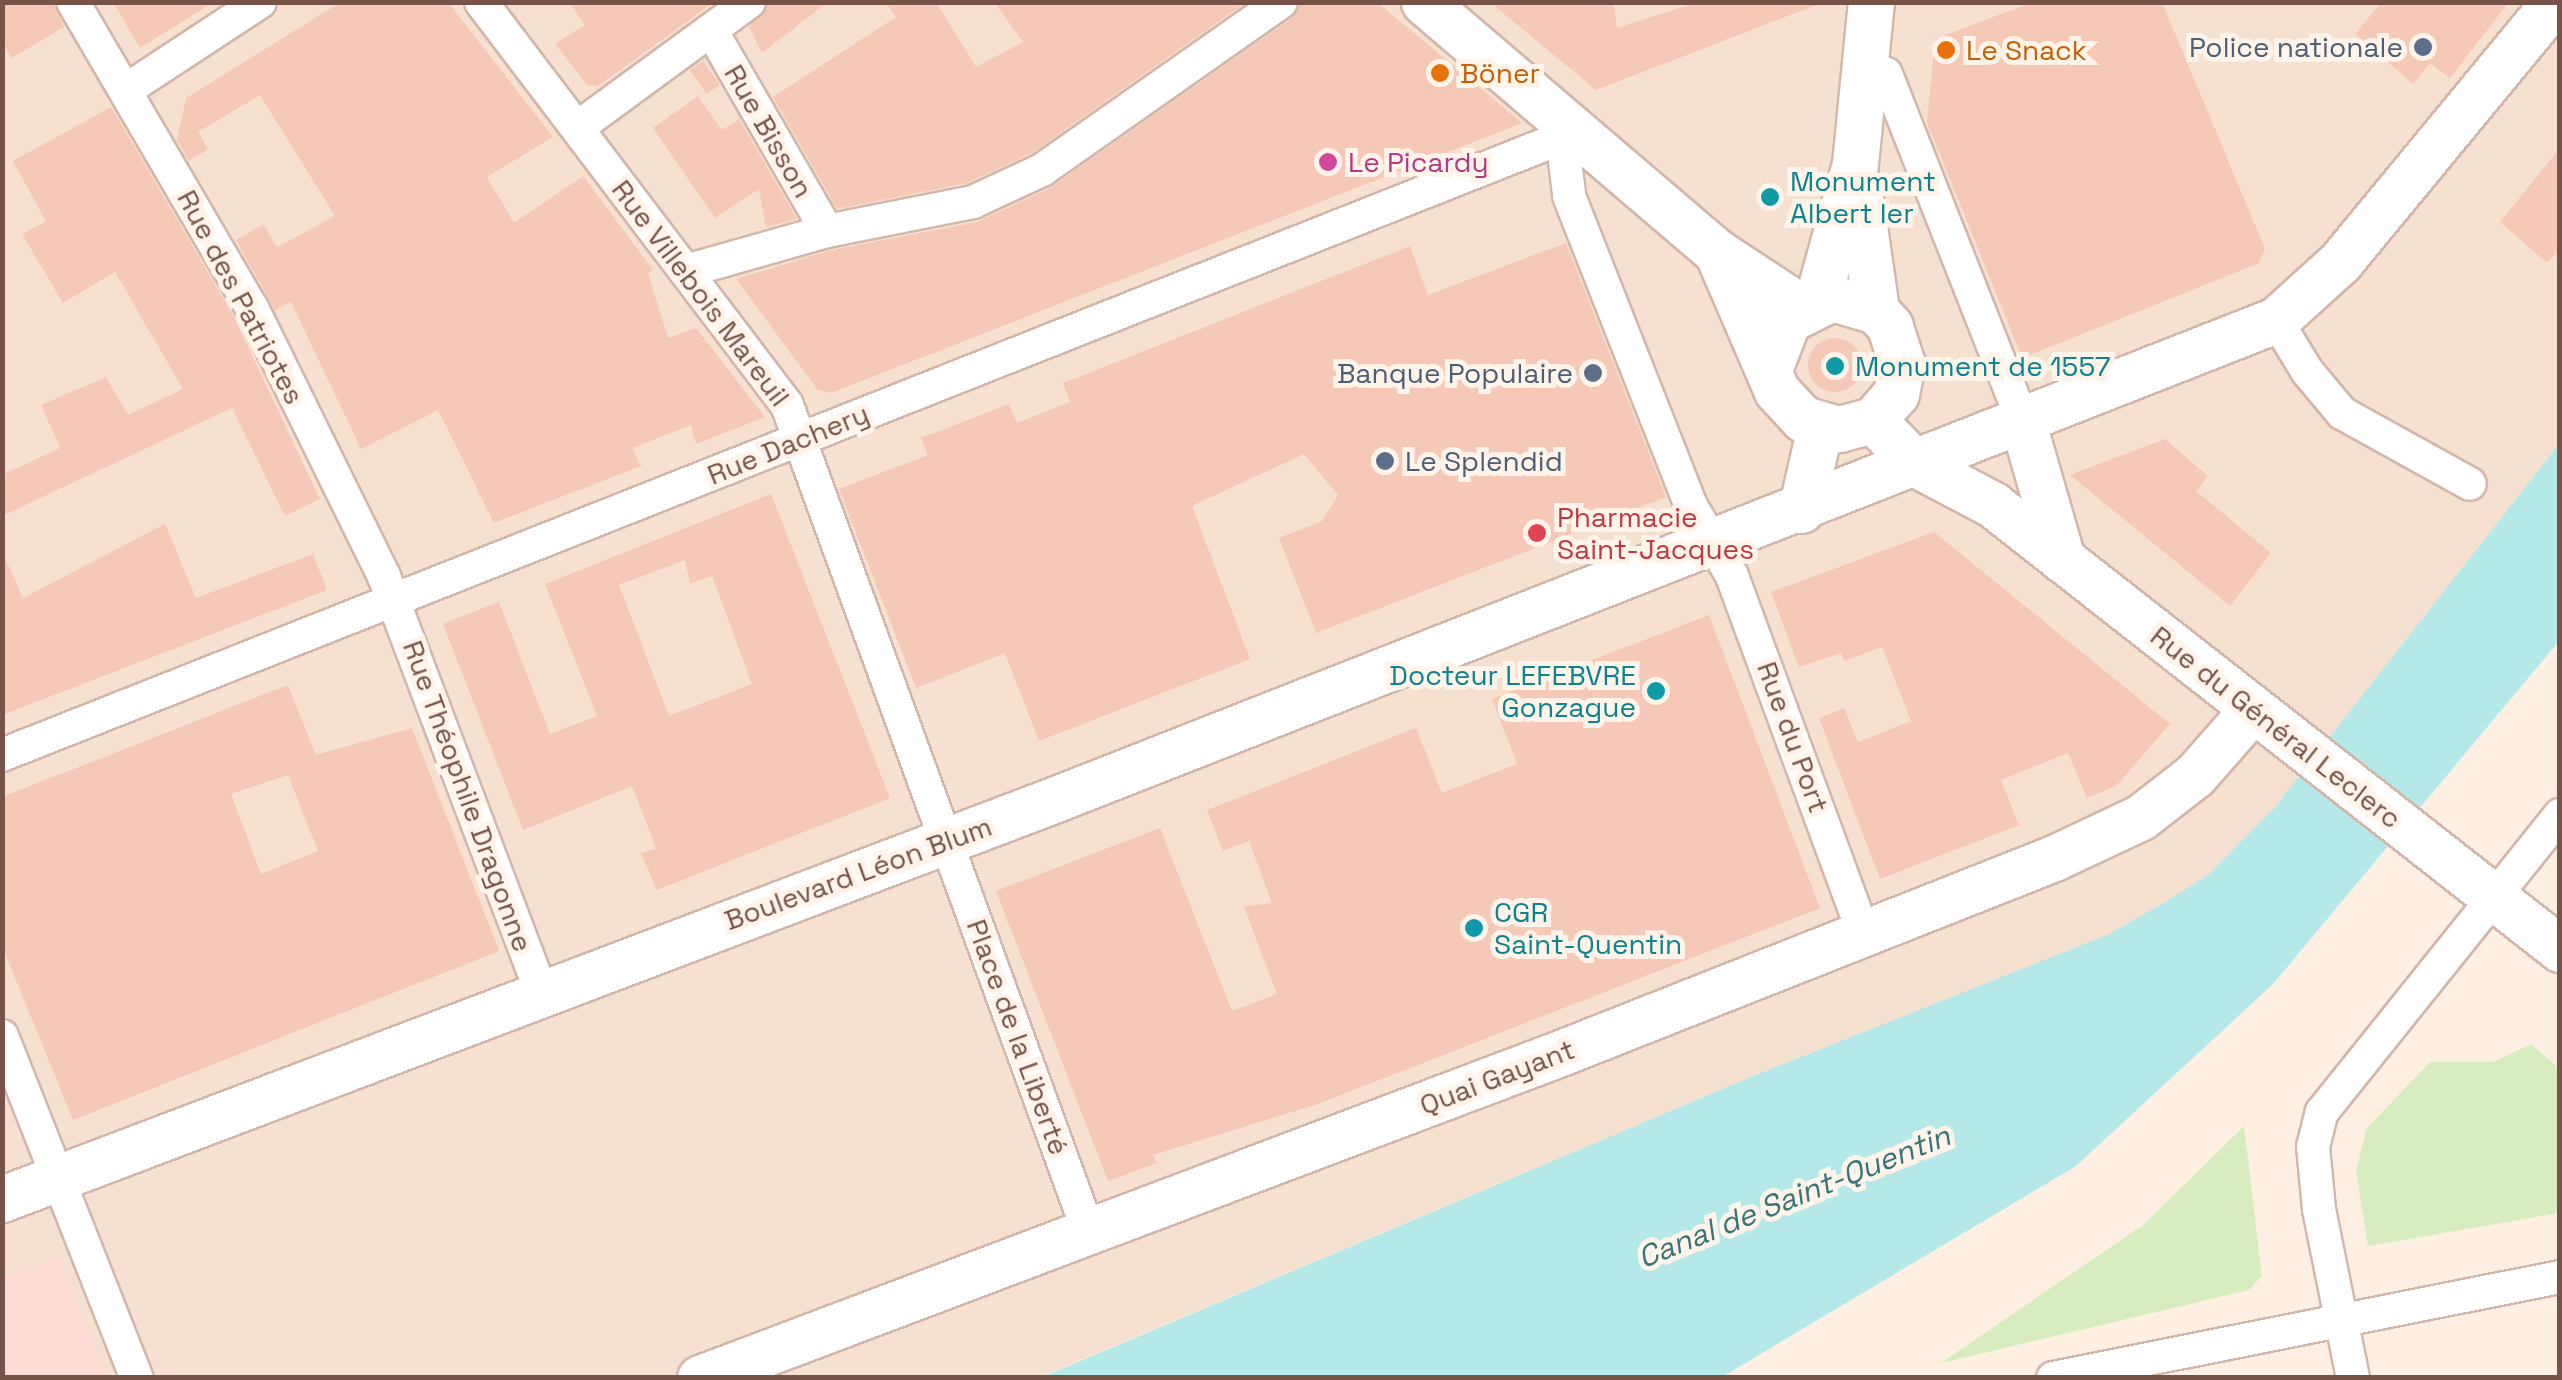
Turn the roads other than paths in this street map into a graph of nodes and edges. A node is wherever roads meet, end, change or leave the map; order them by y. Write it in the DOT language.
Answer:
graph roads {
  1 [pos="74,2"];
  2 [pos="260,2"];
  3 [pos="481,2"];
  4 [pos="749,2"];
  5 [pos="1281,2"];
  6 [pos="1424,2"];
  7 [pos="2554,2"];
  8 [pos="1870,11"];
  9 [pos="710,30"];
  10 [pos="1865,66"];
  11 [pos="126,90"];
  12 [pos="577,128"];
  13 [pos="1574,133"];
  14 [pos="1855,164"];
  15 [pos="827,231"];
  16 [pos="1717,252"];
  17 [pos="686,271"];
  18 [pos="1810,304"];
  19 [pos="1876,311"];
  20 [pos="2276,320"];
  21 [pos="1771,364"];
  22 [pos="1862,417"];
  23 [pos="2022,420"];
  24 [pos="799,440"];
  25 [pos="1931,458"];
  26 [pos="2470,484"];
  27 [pos="1856,488"];
  28 [pos="1801,510"];
  29 [pos="1712,545"];
  30 [pos="2062,560"];
  31 [pos="395,600"];
  32 [pos="2266,719"];
  33 [pos="2,755"];
  34 [pos="2560,815"];
  35 [pos="946,841"];
  36 [pos="2496,899"];
  37 [pos="1864,934"];
  38 [pos="2560,949"];
  39 [pos="541,992"];
  40 [pos="2,1036"];
  41 [pos="58,1178"];
  42 [pos="2,1199"];
  43 [pos="1089,1233"];
  44 [pos="2560,1277"];
  45 [pos="2342,1320"];
  46 [pos="136,1378"];
  47 [pos="700,1378"];
  48 [pos="2053,1378"];
  49 [pos="2353,1378"];
  1 -- 11 [label="street, Rue des Patriotes"];
  2 -- 11 [label="street"];
  3 -- 12 [label="street, Rue Villebois Mareuil"];
  4 -- 9 [label="street, Rue Bisson"];
  5 -- 15 [label="street"];
  6 -- 13 [label="main road"];
  7 -- 20 [label="main road"];
  8 -- 10 [label="main road"];
  9 -- 12 [label="street, Rue Bisson"];
  9 -- 15 [label="street, Rue Bisson"];
  10 -- 14 [label="main road"];
  10 -- 23 [label="street"];
  11 -- 31 [label="street, Rue des Patriotes"];
  12 -- 17 [label="street, Rue Villebois Mareuil"];
  13 -- 16 [label="main road"];
  13 -- 24 [label="street, Rue Dachery"];
  13 -- 29 [label="street, Rue du Port"];
  14 -- 18 [label="main road"];
  14 -- 19 [label="main road"];
  15 -- 17 [label="street"];
  16 -- 18 [label="main road"];
  16 -- 21 [label="main road"];
  17 -- 24 [label="street, Rue Villebois Mareuil"];
  18 -- 19 [label="main road"];
  18 -- 21 [label="main road"];
  19 -- 22 [label="main road"];
  20 -- 23 [label="main road, Boulevard Léon Blum"];
  20 -- 26 [label="street"];
  21 -- 22 [label="main road"];
  22 -- 25 [label="main road, Rue du Général Leclerc"];
  22 -- 27 [label="main road"];
  22 -- 28 [label="main road"];
  23 -- 25 [label="main road, Boulevard Léon Blum"];
  23 -- 30 [label="main road"];
  24 -- 31 [label="street, Rue Dachery"];
  24 -- 35 [label="street, Rue Villebois Mareuil"];
  25 -- 27 [label="main road, Boulevard Léon Blum"];
  25 -- 30 [label="main road, Rue du Général Leclerc"];
  27 -- 28 [label="main road, Boulevard Léon Blum"];
  28 -- 29 [label="main road, Boulevard Léon Blum"];
  29 -- 35 [label="main road, Boulevard Léon Blum"];
  29 -- 37 [label="street, Rue du Port"];
  30 -- 32 [label="main road, Rue du Général Leclerc"];
  31 -- 33 [label="street, Rue Dachery"];
  31 -- 39 [label="street, Rue Théophile Dragonne"];
  32 -- 36 [label="main road, Rue du Général Leclerc"];
  32 -- 37 [label="main road, Quai Gayant"];
  34 -- 36 [label="street"];
  35 -- 39 [label="main road, Boulevard Léon Blum"];
  35 -- 43 [label="street, Place de la Liberté"];
  36 -- 38 [label="main road, Rue du Général Leclerc"];
  36 -- 45 [label="street"];
  37 -- 43 [label="main road, Quai Gayant"];
  39 -- 41 [label="main road, Boulevard Léon Blum"];
  40 -- 41 [label="street"];
  41 -- 42 [label="main road, Boulevard Léon Blum"];
  41 -- 46 [label="street"];
  43 -- 47 [label="main road, Quai Gayant"];
  44 -- 45 [label="street"];
  45 -- 48 [label="street"];
  45 -- 49 [label="street"];
}
